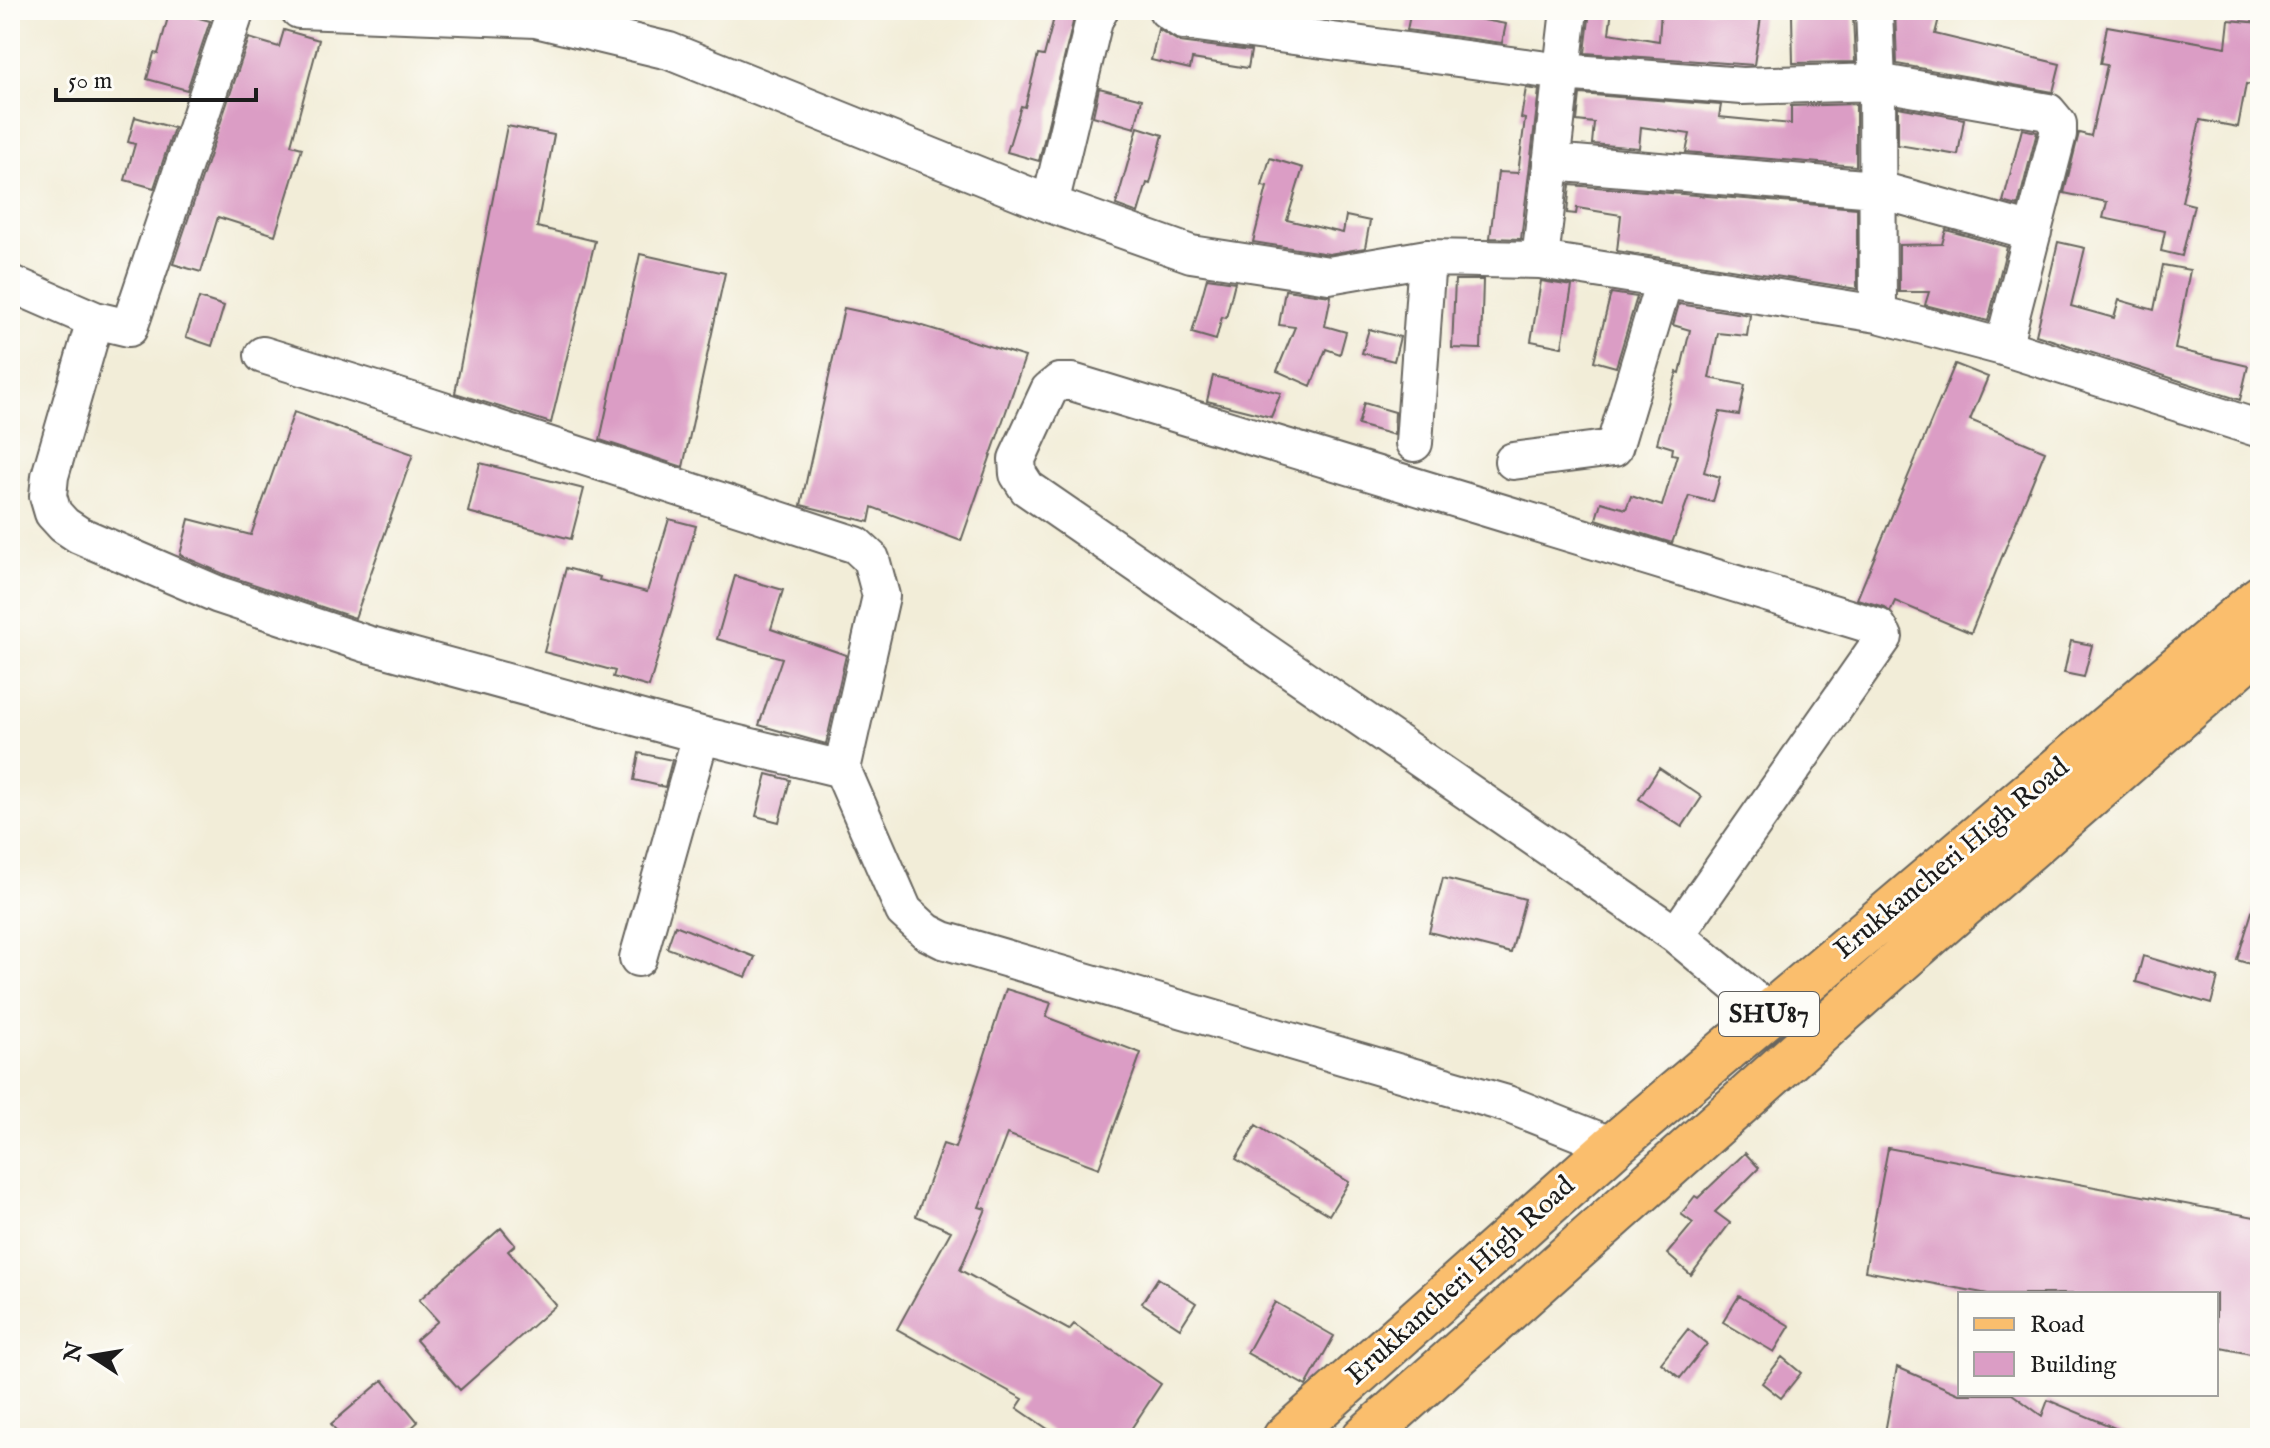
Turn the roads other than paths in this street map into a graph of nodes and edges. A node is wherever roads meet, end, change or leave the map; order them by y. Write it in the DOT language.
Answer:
graph roads {
  1 [pos="236,10"];
  2 [pos="299,10"];
  3 [pos="1100,10"];
  4 [pos="1167,10"];
  5 [pos="1569,10"];
  6 [pos="1874,10"];
  7 [pos="537,14"];
  8 [pos="1562,72"];
  9 [pos="1877,82"];
  10 [pos="1551,162"];
  11 [pos="1876,189"];
  12 [pos="1050,204"];
  13 [pos="2033,232"];
  14 [pos="1427,258"];
  15 [pos="1540,260"];
  16 [pos="1664,281"];
  17 [pos="10,283"];
  18 [pos="1878,314"];
  19 [pos="95,320"];
  20 [pos="2003,347"];
  21 [pos="263,355"];
  22 [pos="2260,429"];
  23 [pos="1414,443"];
  24 [pos="1513,461"];
  25 [pos="2260,598"];
  26 [pos="2260,647"];
  27 [pos="701,735"];
  28 [pos="842,769"];
  29 [pos="1877,923"];
  30 [pos="1676,935"];
  31 [pos="638,958"];
  32 [pos="1902,959"];
  33 [pos="1770,1013"];
  34 [pos="1613,1146"];
  35 [pos="1285,1438"];
  36 [pos="1364,1438"];
  1 -- 19 [label="street"];
  2 -- 7 [label="street"];
  3 -- 12 [label="street"];
  4 -- 8 [label="street"];
  5 -- 8 [label="street"];
  6 -- 9 [label="street"];
  7 -- 12 [label="street"];
  8 -- 9 [label="street"];
  8 -- 10 [label="street"];
  9 -- 11 [label="street"];
  9 -- 13 [label="street"];
  10 -- 11 [label="street"];
  10 -- 15 [label="street"];
  11 -- 13 [label="street"];
  11 -- 18 [label="street"];
  12 -- 14 [label="street"];
  13 -- 20 [label="street"];
  14 -- 15 [label="street"];
  14 -- 23 [label="street"];
  15 -- 16 [label="street"];
  16 -- 18 [label="street"];
  16 -- 24 [label="street"];
  17 -- 19 [label="street"];
  18 -- 20 [label="street"];
  19 -- 27 [label="street"];
  20 -- 22 [label="street"];
  21 -- 28 [label="street"];
  25 -- 29 [label="main road, Erukkancheri High Road / SHU87"];
  26 -- 32 [label="main road, SHU87"];
  27 -- 28 [label="street"];
  27 -- 31 [label="street"];
  28 -- 34 [label="street"];
  29 -- 32 [label="main road"];
  29 -- 33 [label="main road, Erukkancheri High Road / SHU87"];
  30 -- 30 [label="street"];
  30 -- 33 [label="street"];
  32 -- 36 [label="main road, SHU87"];
  33 -- 34 [label="main road, Erukkancheri High Road / SHU87"];
  34 -- 35 [label="main road, Erukkancheri High Road / SHU87"];
}
